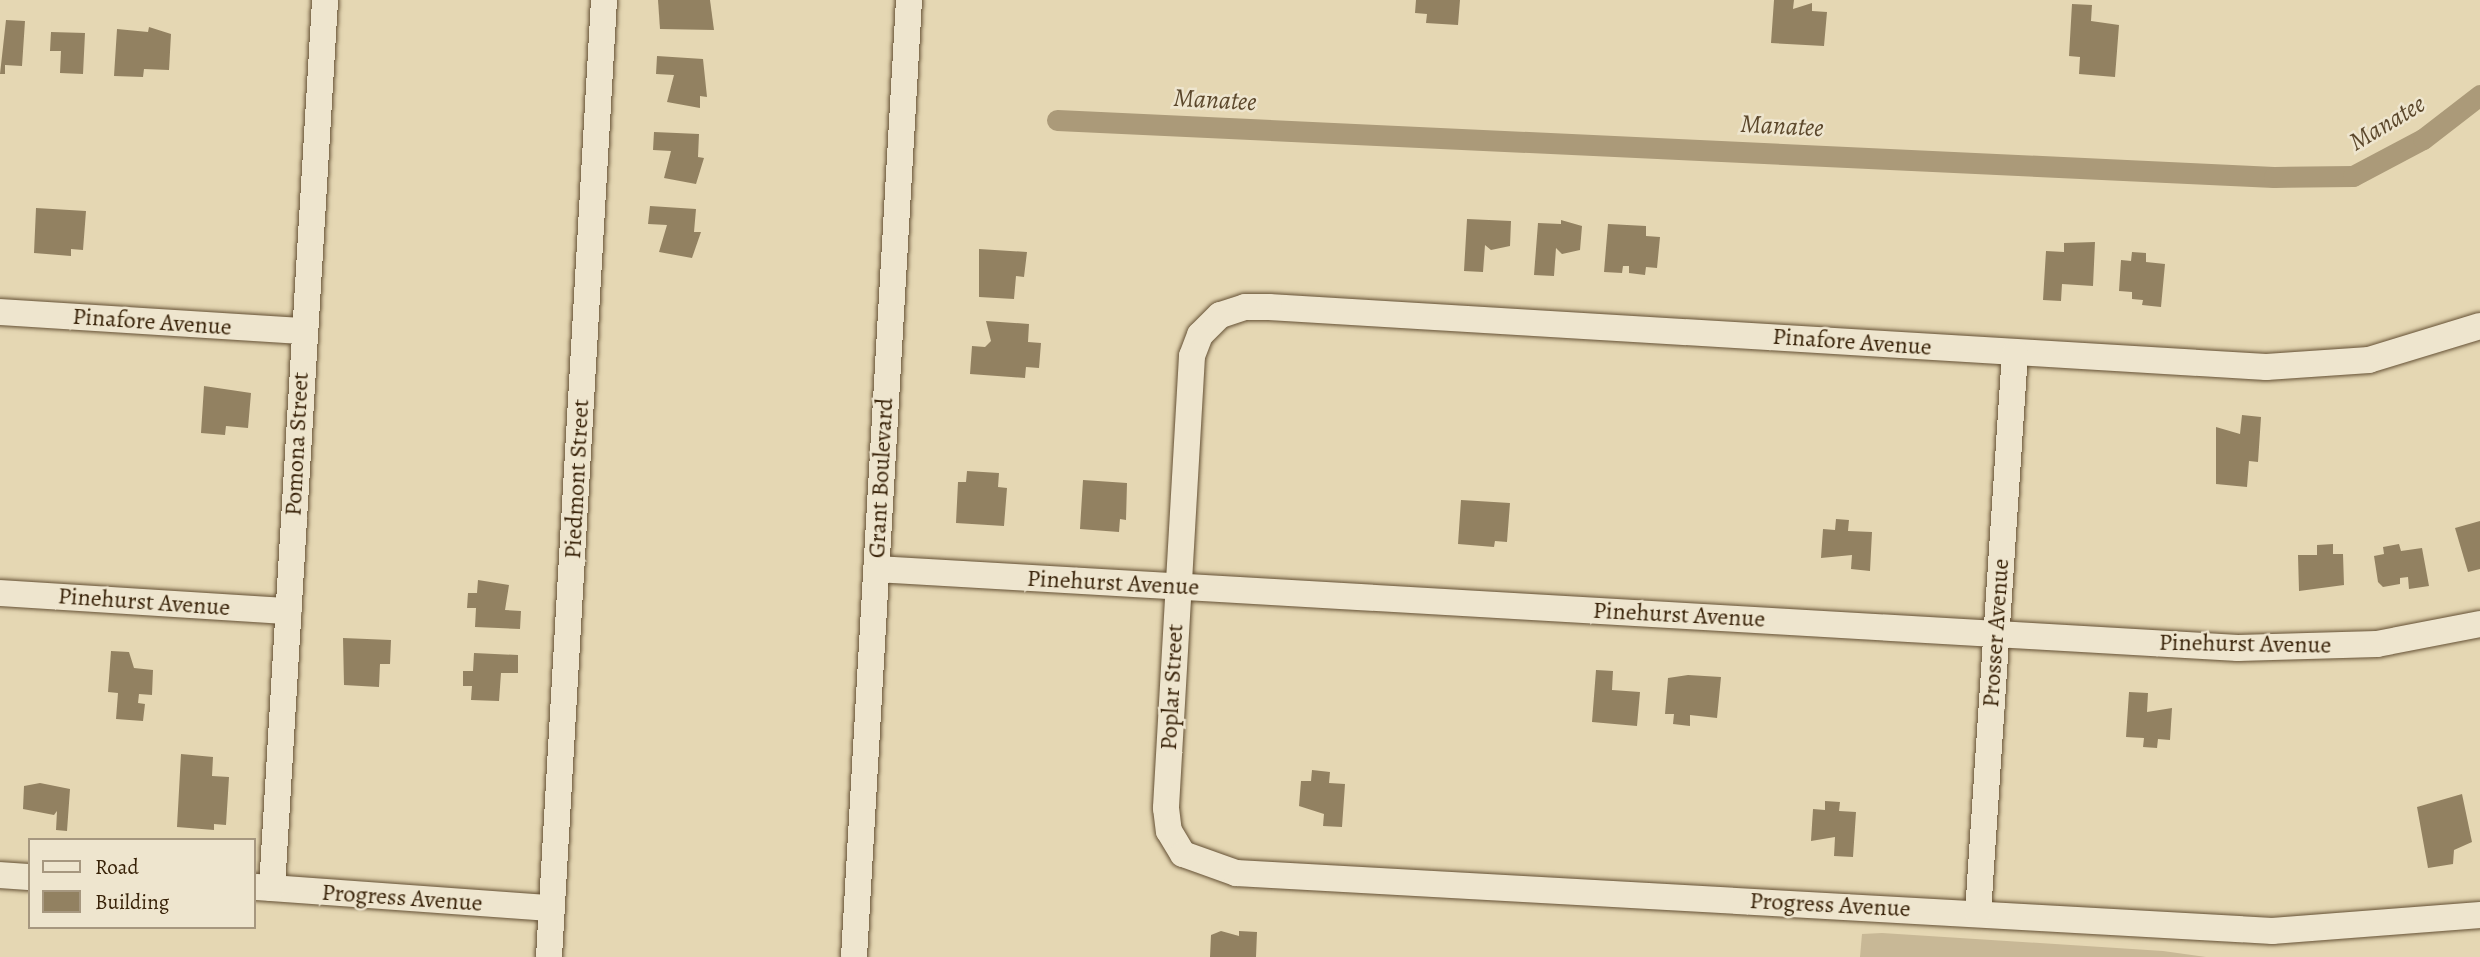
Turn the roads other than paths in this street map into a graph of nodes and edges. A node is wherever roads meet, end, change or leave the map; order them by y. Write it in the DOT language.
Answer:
graph roads {
  1 [pos="325,0"];
  2 [pos="604,0"];
  3 [pos="909,0"];
  4 [pos="0,312"];
  5 [pos="1220,316"];
  6 [pos="2480,326"];
  7 [pos="303,331"];
  8 [pos="2015,353"];
  9 [pos="876,569"];
  10 [pos="1177,586"];
  11 [pos="0,593"];
  12 [pos="288,611"];
  13 [pos="2480,624"];
  14 [pos="1995,632"];
  15 [pos="1183,854"];
  16 [pos="0,875"];
  17 [pos="28,877"];
  18 [pos="263,888"];
  19 [pos="551,908"];
  20 [pos="1978,913"];
  21 [pos="2480,915"];
  22 [pos="549,957"];
  23 [pos="854,957"];
  1 -- 7 [label="street, Pomona Street"];
  2 -- 19 [label="street, Piedmont Street"];
  3 -- 9 [label="street, Grant Boulevard"];
  4 -- 7 [label="street, Pinafore Avenue"];
  5 -- 8 [label="street, Pinafore Avenue"];
  5 -- 10 [label="street, Poplar Street"];
  6 -- 8 [label="street, Pinafore Avenue"];
  7 -- 12 [label="street, Pomona Street"];
  8 -- 14 [label="street, Prosser Avenue"];
  9 -- 10 [label="street, Pinehurst Avenue"];
  9 -- 23 [label="street, Grant Boulevard"];
  10 -- 14 [label="street, Pinehurst Avenue"];
  10 -- 15 [label="street, Poplar Street"];
  11 -- 12 [label="street, Pinehurst Avenue"];
  12 -- 18 [label="street, Pomona Street"];
  13 -- 14 [label="street, Pinehurst Avenue"];
  14 -- 20 [label="street, Prosser Avenue"];
  15 -- 20 [label="street, Progress Avenue"];
  16 -- 17 [label="street"];
  18 -- 19 [label="street, Progress Avenue"];
  19 -- 22 [label="street, Piedmont Street"];
  20 -- 21 [label="street, Progress Avenue"];
}
